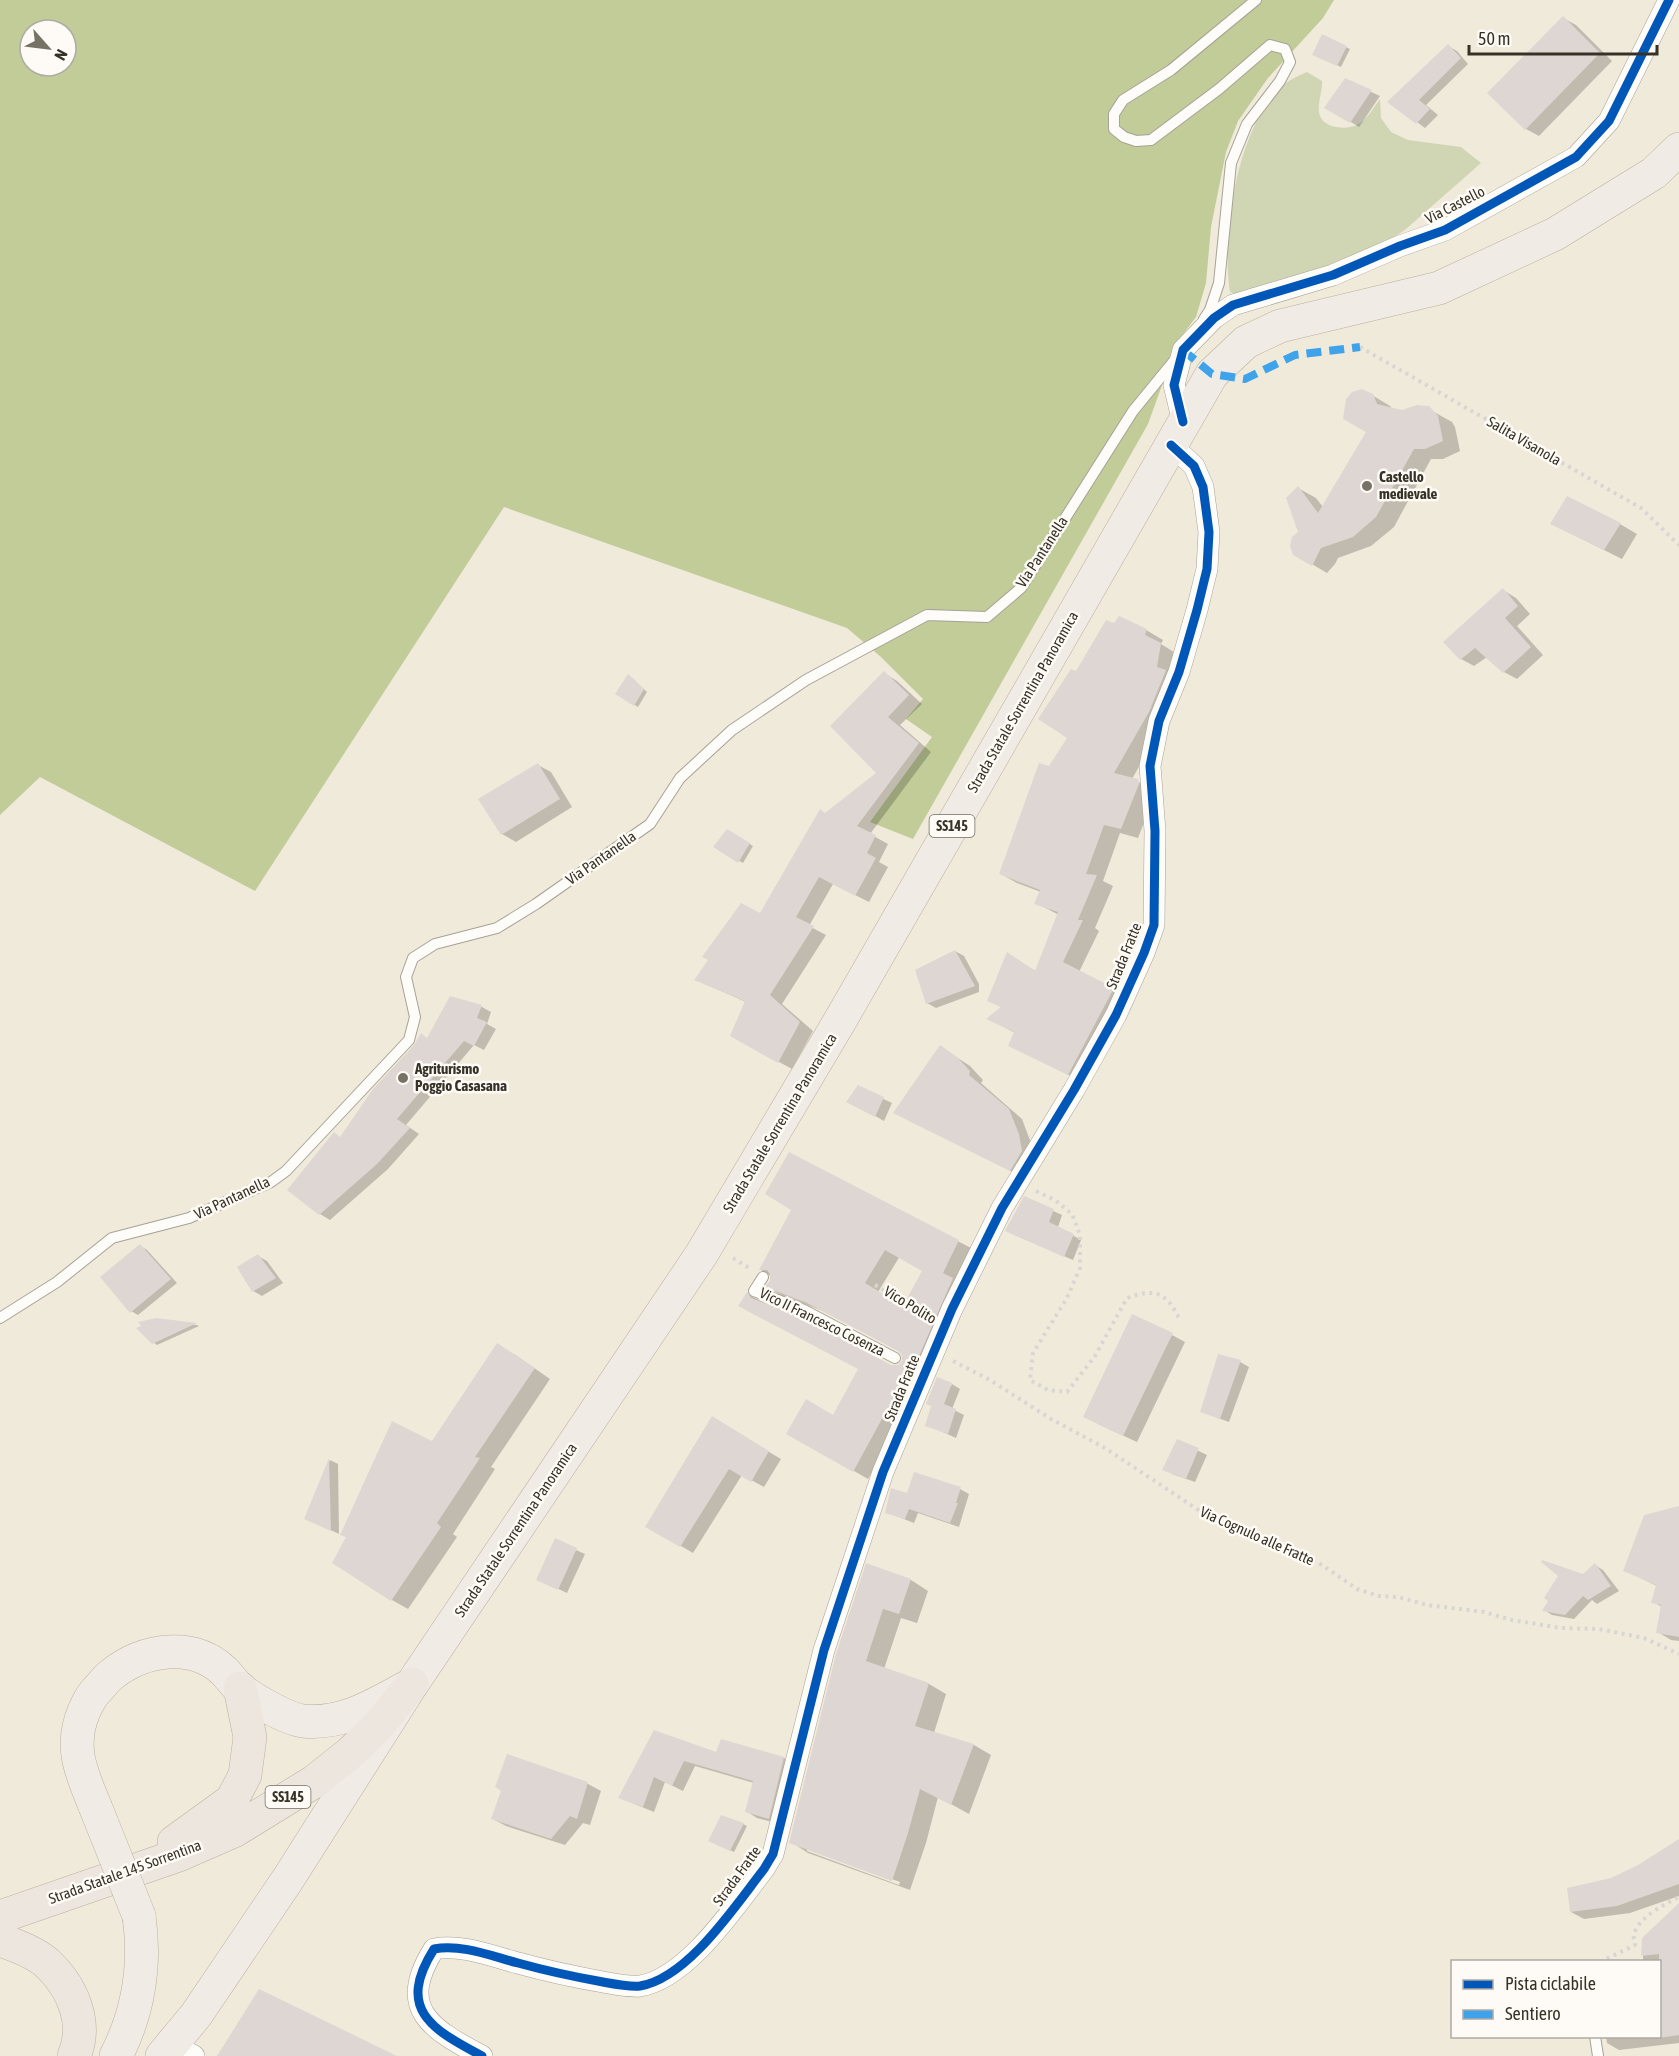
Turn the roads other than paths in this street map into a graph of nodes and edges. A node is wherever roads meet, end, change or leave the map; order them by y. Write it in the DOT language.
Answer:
graph roads {
  1 [pos="1256,0"];
  2 [pos="1669,0"];
  3 [pos="1679,149"];
  4 [pos="1183,350"];
  5 [pos="1177,434"];
  6 [pos="763,1277"];
  7 [pos="0,1318"];
  8 [pos="895,1358"];
  9 [pos="412,1684"];
  10 [pos="240,1688"];
  11 [pos="136,1870"];
  12 [pos="0,1917"];
  13 [pos="0,1940"];
  14 [pos="1595,2038"];
  15 [pos="176,2052"];
  16 [pos="74,2056"];
  17 [pos="117,2056"];
  18 [pos="482,2056"];
  19 [pos="1598,2056"];
  1 -- 4 [label="lane, Via Pantanella"];
  2 -- 4 [label="street, Via Castello"];
  3 -- 5 [label="main road, Strada Statale Sorrentina Panoramica / SS145"];
  4 -- 5 [label="street"];
  4 -- 7 [label="lane, Via Pantanella"];
  5 -- 9 [label="main road, Strada Statale Sorrentina Panoramica / SS145"];
  5 -- 18 [label="street, Strada Fratte"];
  6 -- 8 [label="lane, Vico II Francesco Cosenza"];
  9 -- 10 [label="main road"];
  9 -- 11 [label="highway, Strada Statale 145 Sorrentina / SS145"];
  9 -- 15 [label="main road, Strada Statale Sorrentina Panoramica"];
  10 -- 11 [label="highway"];
  10 -- 17 [label="main road, bridge"];
  11 -- 12 [label="highway, Strada Statale 145 Sorrentina / SS145"];
  13 -- 16 [label="highway"];
  14 -- 19 [label="lane"];
}
